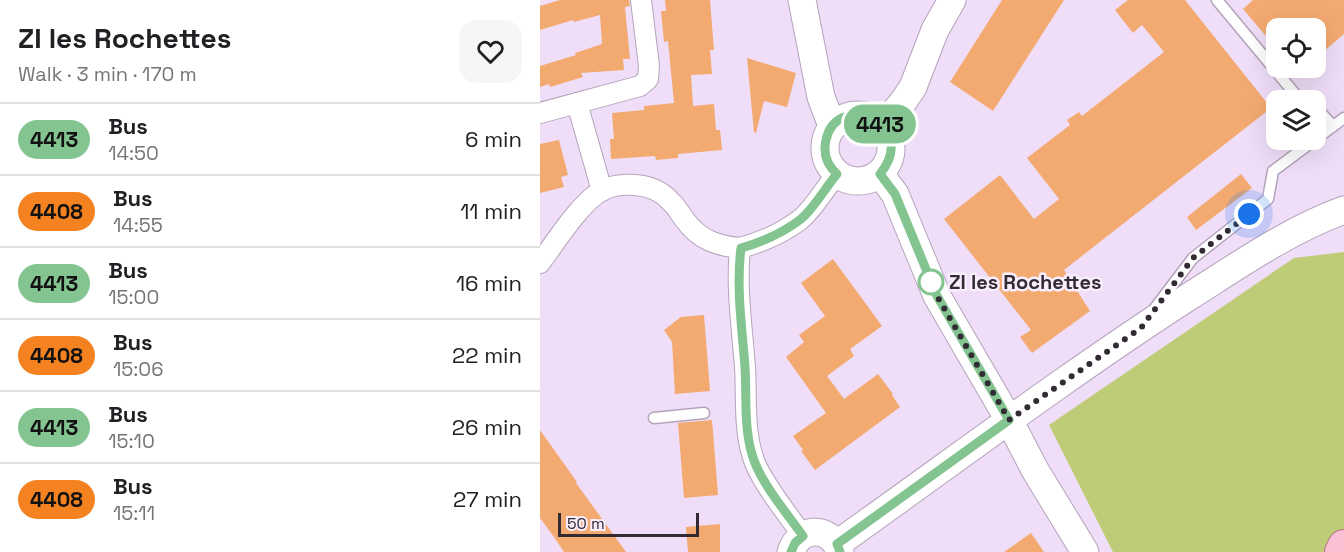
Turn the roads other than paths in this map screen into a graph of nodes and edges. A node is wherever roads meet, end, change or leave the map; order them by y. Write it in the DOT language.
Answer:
graph roads {
  1 [pos="641,0"];
  2 [pos="802,0"];
  3 [pos="952,0"];
  4 [pos="1217,0"];
  5 [pos="811,43"];
  6 [pos="1292,90"];
  7 [pos="577,103"];
  8 [pos="540,113"];
  9 [pos="857,114"];
  10 [pos="1326,118"];
  11 [pos="1344,118"];
  12 [pos="883,125"];
  13 [pos="832,126"];
  14 [pos="1333,126"];
  15 [pos="837,174"];
  16 [pos="880,174"];
  17 [pos="602,190"];
  18 [pos="1344,210"];
  19 [pos="741,248"];
  20 [pos="540,263"];
  21 [pos="1141,328"];
  22 [pos="704,413"];
  23 [pos="654,418"];
  24 [pos="1009,420"];
  25 [pos="797,544"];
  26 [pos="1344,546"];
  27 [pos="838,548"];
  28 [pos="1085,552"];
  29 [pos="1341,552"];
  1 -- 7 [label="street"];
  2 -- 5 [label="street"];
  3 -- 12 [label="street"];
  4 -- 6 [label="lane"];
  5 -- 9 [label="street"];
  5 -- 13 [label="street"];
  7 -- 8 [label="street"];
  7 -- 17 [label="street"];
  9 -- 12 [label="street"];
  9 -- 13 [label="street"];
  10 -- 14 [label="lane"];
  11 -- 14 [label="lane"];
  12 -- 16 [label="street"];
  13 -- 15 [label="street"];
  14 -- 21 [label="lane"];
  15 -- 16 [label="street"];
  15 -- 19 [label="street"];
  16 -- 24 [label="street"];
  17 -- 19 [label="street"];
  17 -- 20 [label="street"];
  18 -- 21 [label="street"];
  19 -- 25 [label="street"];
  21 -- 24 [label="street"];
  22 -- 23 [label="lane"];
  24 -- 27 [label="street"];
  24 -- 28 [label="street"];
  25 -- 27 [label="street"];
  26 -- 29 [label="main road"];
}
